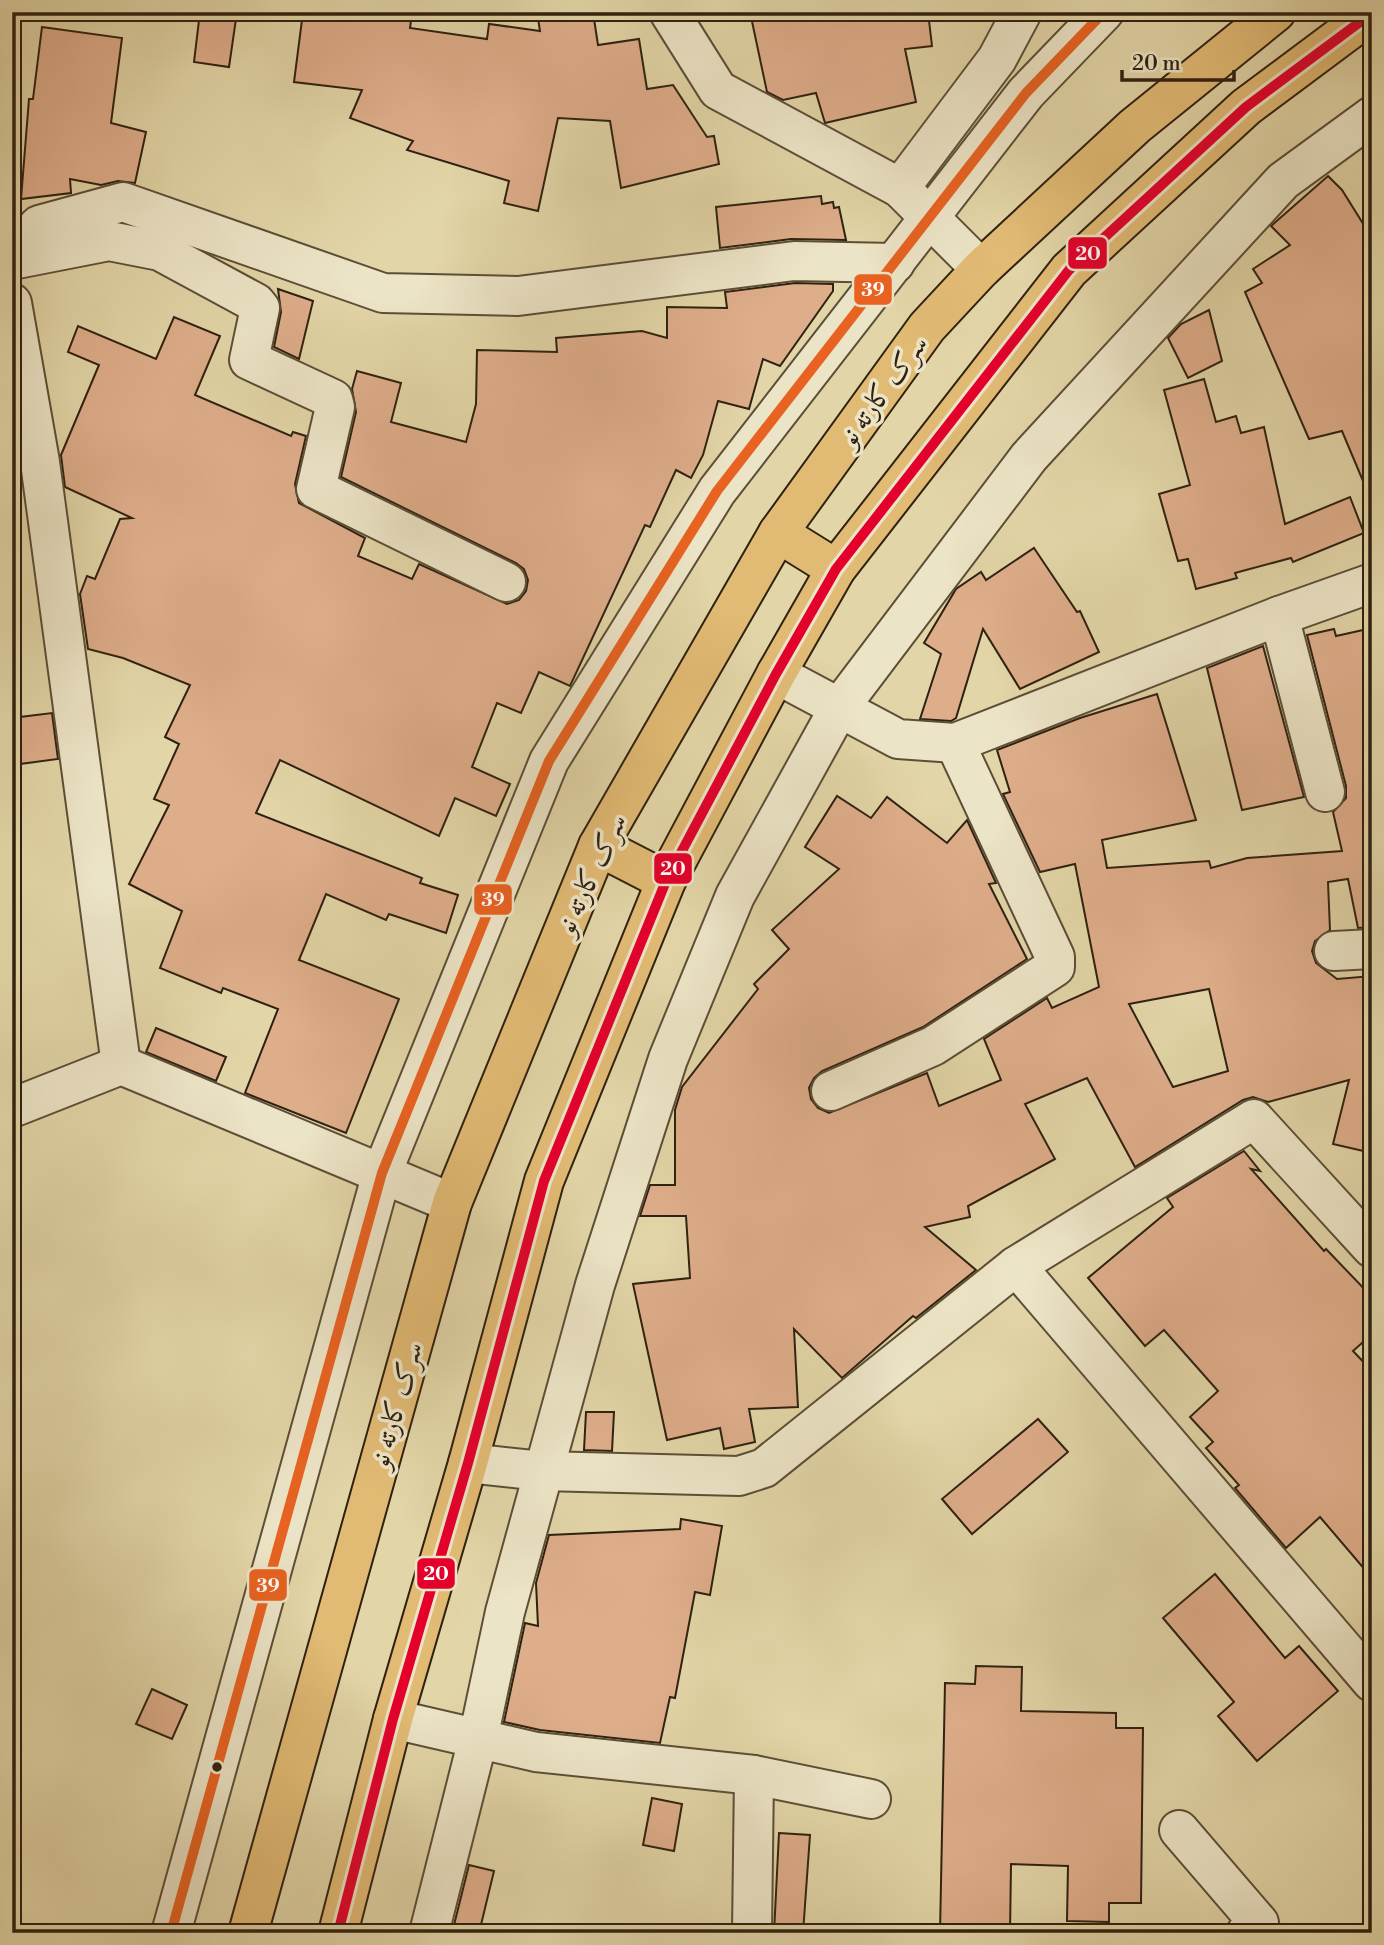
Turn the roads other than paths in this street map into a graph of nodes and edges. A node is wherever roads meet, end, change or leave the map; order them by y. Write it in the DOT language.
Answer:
graph roads {
  1 [pos="669,12"];
  2 [pos="1021,12"];
  3 [pos="1104,12"];
  4 [pos="1276,12"];
  5 [pos="1372,13"];
  6 [pos="1372,116"];
  7 [pos="900,188"];
  8 [pos="930,218"];
  9 [pos="12,254"];
  10 [pos="12,260"];
  11 [pos="895,263"];
  12 [pos="981,269"];
  13 [pos="12,303"];
  14 [pos="778,533"];
  15 [pos="836,569"];
  16 [pos="506,582"];
  17 [pos="1372,583"];
  18 [pos="1279,616"];
  19 [pos="776,674"];
  20 [pos="839,708"];
  21 [pos="955,743"];
  22 [pos="1325,792"];
  23 [pos="598,846"];
  24 [pos="666,881"];
  25 [pos="1372,949"];
  26 [pos="1334,951"];
  27 [pos="121,1065"];
  28 [pos="831,1091"];
  29 [pos="12,1108"];
  30 [pos="382,1173"];
  31 [pos="452,1203"];
  32 [pos="1372,1248"];
  33 [pos="1016,1266"];
  34 [pos="468,1463"];
  35 [pos="542,1471"];
  36 [pos="1372,1682"];
  37 [pos="393,1718"];
  38 [pos="478,1739"];
  39 [pos="754,1775"];
  40 [pos="871,1799"];
  41 [pos="1179,1830"];
  42 [pos="1261,1929"];
  43 [pos="171,1933"];
  44 [pos="248,1933"];
  45 [pos="338,1933"];
  46 [pos="429,1933"];
  47 [pos="752,1933"];
  1 -- 7 [label="street"];
  2 -- 7 [label="street"];
  3 -- 8 [label="street"];
  4 -- 12 [label="highway, سرک کارته نو"];
  5 -- 15 [label="highway"];
  6 -- 20 [label="street"];
  7 -- 8 [label="street"];
  8 -- 11 [label="street"];
  8 -- 12 [label="street"];
  9 -- 11 [label="street"];
  10 -- 16 [label="street"];
  11 -- 30 [label="street"];
  12 -- 14 [label="highway, سرک کارته نو"];
  13 -- 27 [label="street"];
  14 -- 15 [label="highway"];
  14 -- 23 [label="highway, سرک کارته نو"];
  15 -- 19 [label="highway"];
  17 -- 18 [label="street"];
  18 -- 21 [label="street"];
  18 -- 22 [label="street"];
  19 -- 20 [label="street"];
  19 -- 24 [label="highway"];
  20 -- 21 [label="street"];
  20 -- 35 [label="street"];
  21 -- 28 [label="street"];
  23 -- 24 [label="highway"];
  23 -- 31 [label="highway, سرک کارته نو"];
  24 -- 34 [label="highway"];
  25 -- 26 [label="street"];
  27 -- 29 [label="street"];
  27 -- 30 [label="street"];
  30 -- 31 [label="street"];
  30 -- 43 [label="street"];
  31 -- 44 [label="highway, سرک کارته نو"];
  32 -- 33 [label="street"];
  33 -- 35 [label="street"];
  33 -- 36 [label="street"];
  34 -- 35 [label="street"];
  34 -- 37 [label="highway"];
  35 -- 38 [label="street"];
  37 -- 38 [label="street"];
  37 -- 45 [label="highway"];
  38 -- 39 [label="street"];
  38 -- 46 [label="street"];
  39 -- 40 [label="street"];
  39 -- 47 [label="street"];
  41 -- 42 [label="street"];
}
